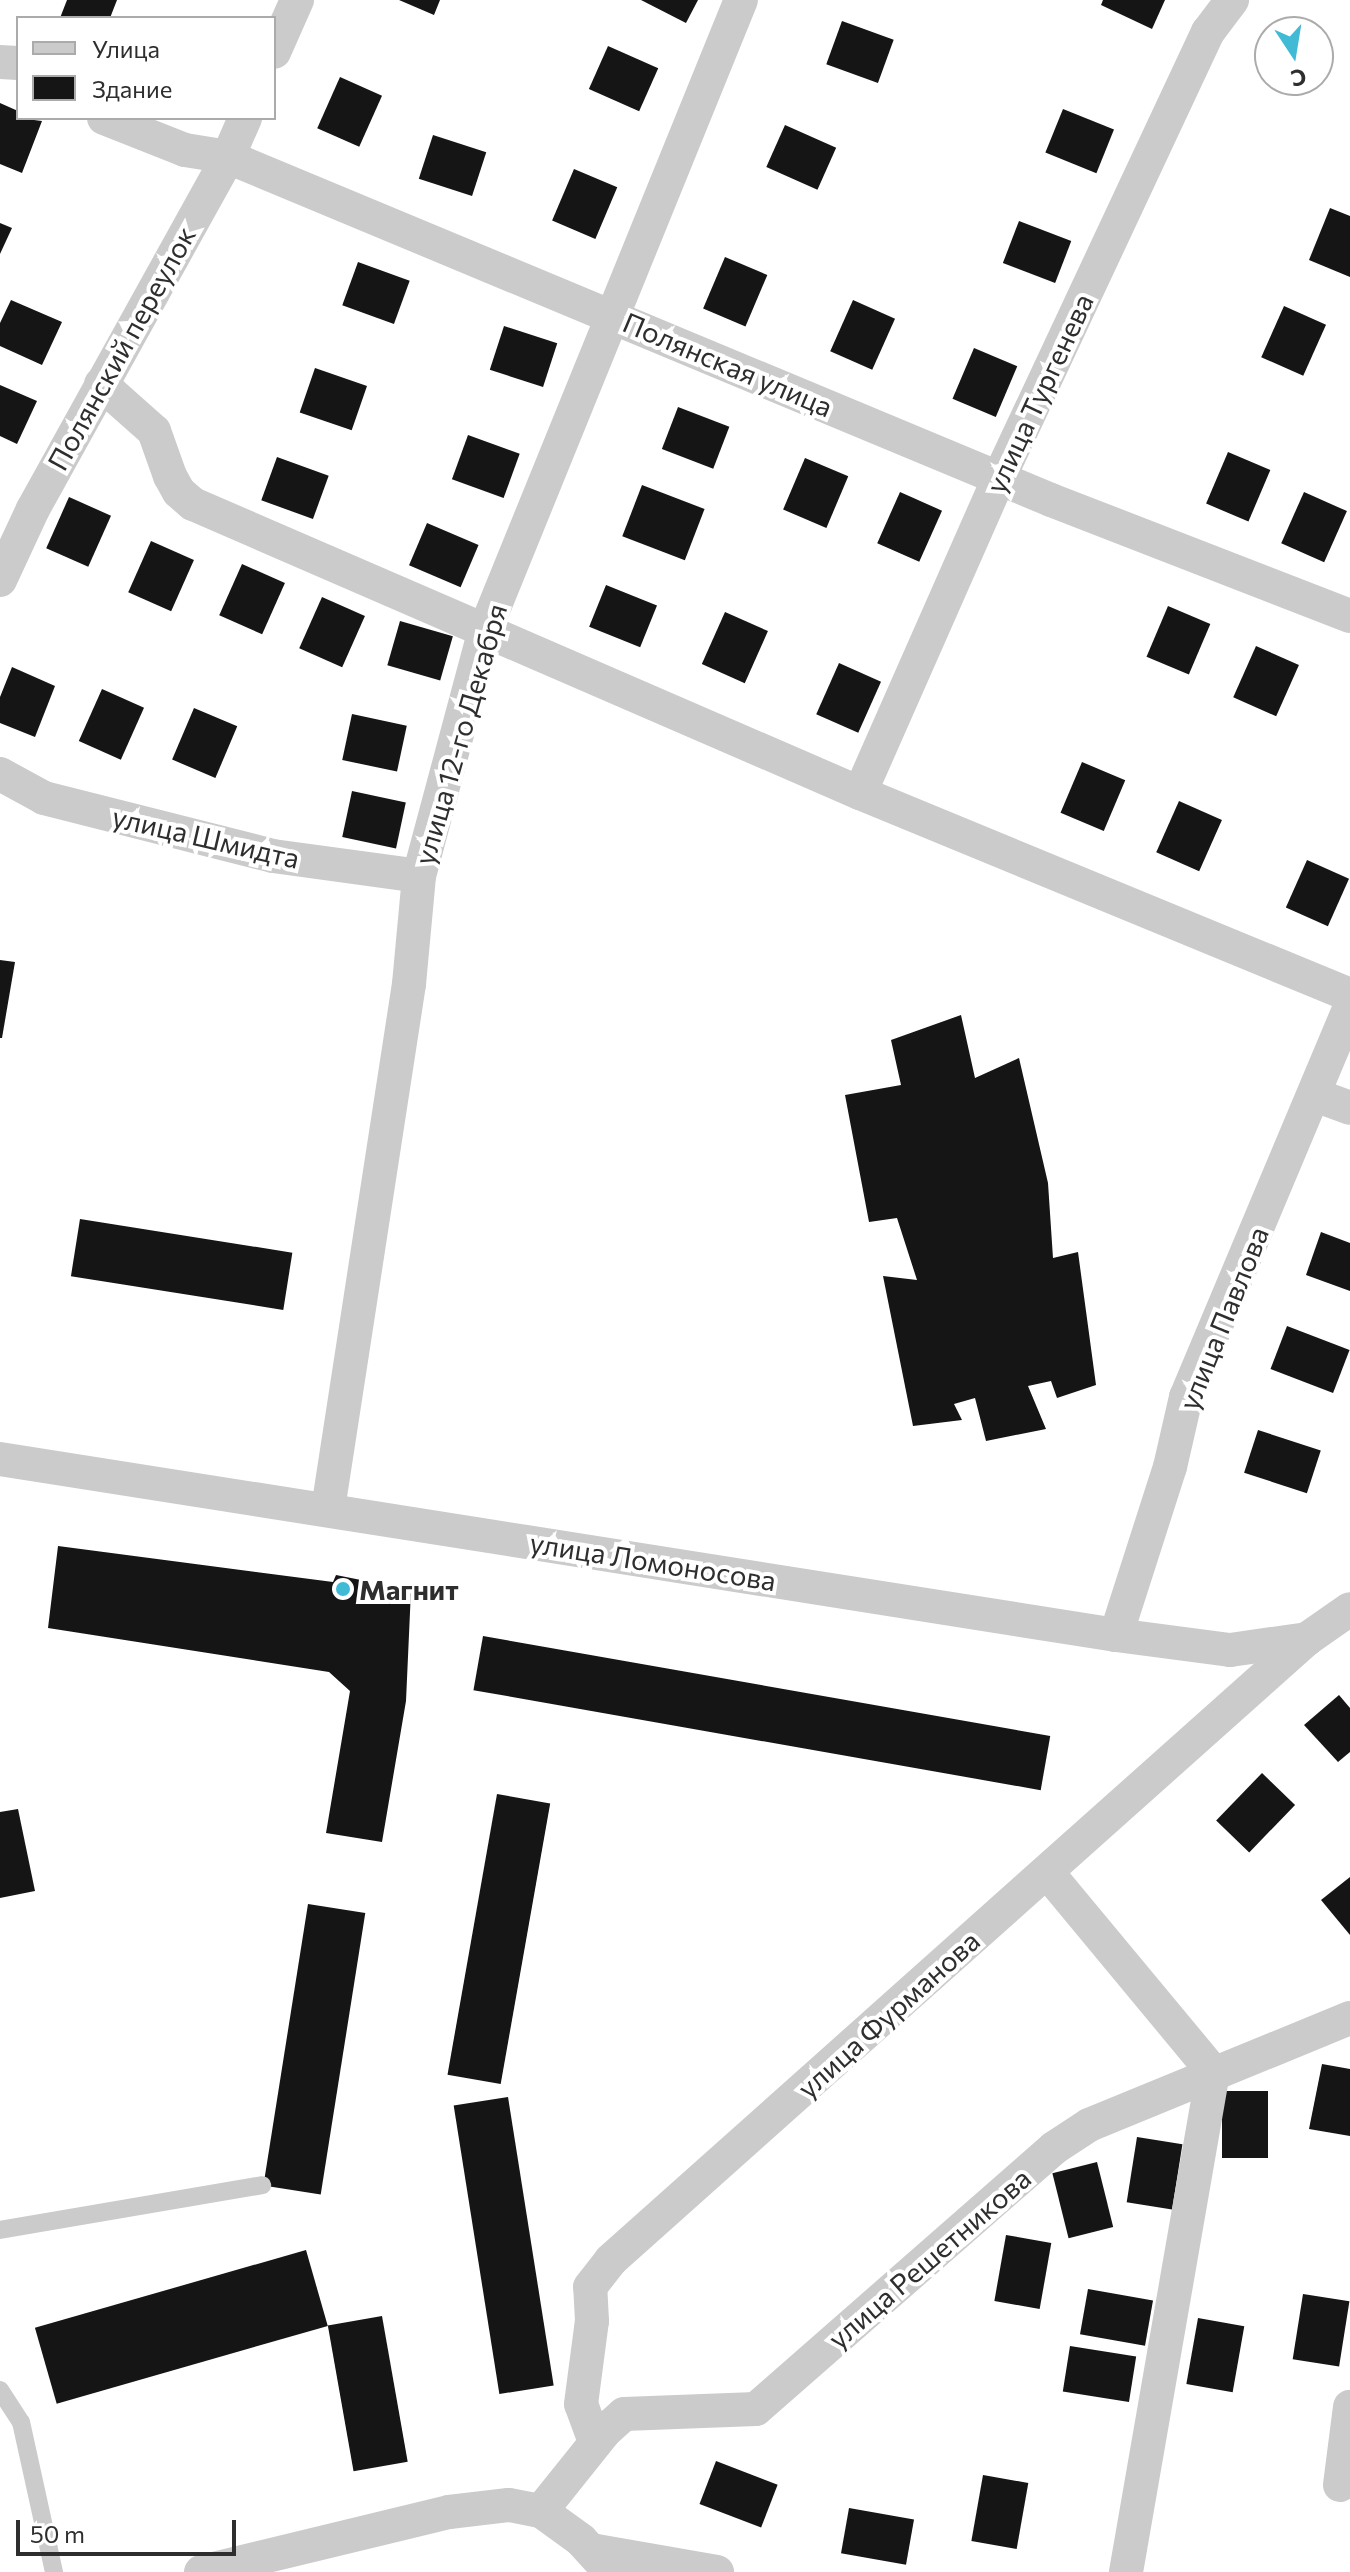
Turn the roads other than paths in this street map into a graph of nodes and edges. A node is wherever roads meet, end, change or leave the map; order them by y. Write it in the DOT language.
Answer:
graph roads {
  1 [pos="297,0"];
  2 [pos="741,0"];
  3 [pos="1232,0"];
  4 [pos="276,47"];
  5 [pos="109,120"];
  6 [pos="244,120"];
  7 [pos="228,157"];
  8 [pos="613,315"];
  9 [pos="101,384"];
  10 [pos="999,478"];
  11 [pos="0,580"];
  12 [pos="1350,616"];
  13 [pos="485,630"];
  14 [pos="0,774"];
  15 [pos="860,793"];
  16 [pos="419,876"];
  17 [pos="1350,995"];
  18 [pos="1350,1007"];
  19 [pos="1315,1095"];
  20 [pos="1350,1108"];
  21 [pos="0,1459"];
  22 [pos="328,1509"];
  23 [pos="1347,1615"];
  24 [pos="1116,1635"];
  25 [pos="1307,1639"];
  26 [pos="1047,1872"];
  27 [pos="1350,2018"];
  28 [pos="1213,2072"];
  29 [pos="262,2185"];
  30 [pos="0,2230"];
  31 [pos="0,2390"];
  32 [pos="1350,2407"];
  33 [pos="595,2442"];
  34 [pos="1340,2485"];
  35 [pos="541,2511"];
  36 [pos="301,2560"];
  37 [pos="600,2561"];
  38 [pos="54,2572"];
  39 [pos="201,2572"];
  40 [pos="717,2572"];
  41 [pos="1127,2572"];
  1 -- 4 [label="street"];
  2 -- 8 [label="street, улица 12-го Декабря"];
  3 -- 10 [label="street, улица Тургенева"];
  5 -- 7 [label="street, Полянская улица"];
  6 -- 7 [label="street, Полянский переулок"];
  7 -- 8 [label="street, Полянская улица"];
  7 -- 9 [label="street, Полянский переулок"];
  8 -- 10 [label="street, Полянская улица"];
  8 -- 13 [label="street, улица 12-го Декабря"];
  9 -- 11 [label="street, Полянский переулок"];
  9 -- 13 [label="street"];
  10 -- 12 [label="street, Полянская улица"];
  10 -- 15 [label="street, улица Тургенева"];
  13 -- 15 [label="street"];
  13 -- 16 [label="street, улица 12-го Декабря"];
  14 -- 16 [label="street, улица Шмидта"];
  15 -- 17 [label="street"];
  16 -- 22 [label="street, улица 12-го Декабря"];
  18 -- 19 [label="street, улица Павлова"];
  19 -- 20 [label="street"];
  19 -- 24 [label="street, улица Павлова"];
  21 -- 22 [label="street, улица Ломоносова"];
  22 -- 24 [label="street, улица Ломоносова"];
  23 -- 25 [label="street, улица Фурманова"];
  24 -- 25 [label="street, улица Ломоносова"];
  25 -- 26 [label="street, улица Фурманова"];
  26 -- 28 [label="street"];
  26 -- 33 [label="street, улица Фурманова"];
  27 -- 28 [label="street, улица Решетникова"];
  28 -- 33 [label="street, улица Решетникова"];
  28 -- 41 [label="street"];
  29 -- 30 [label="lane"];
  31 -- 38 [label="lane"];
  32 -- 34 [label="street"];
  33 -- 35 [label="street, улица Решетникова"];
  35 -- 36 [label="street"];
  35 -- 37 [label="street"];
  36 -- 39 [label="street"];
  37 -- 40 [label="street"];
}
